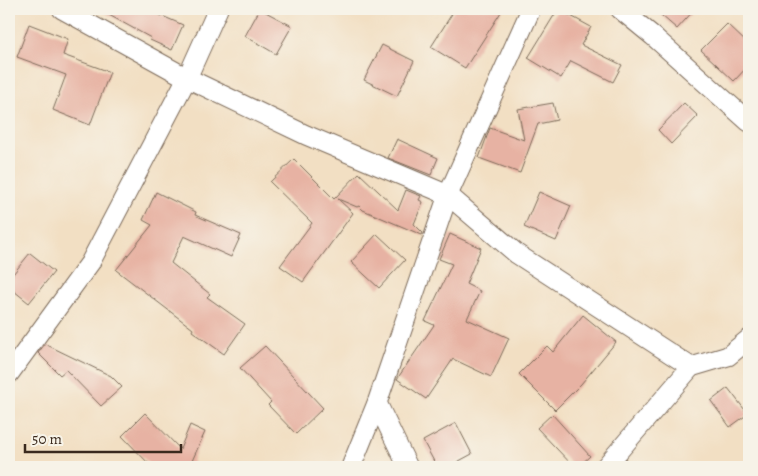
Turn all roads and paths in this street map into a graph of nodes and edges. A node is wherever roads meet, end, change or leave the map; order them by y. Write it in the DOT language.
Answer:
graph roads {
  1 [pos="62,9"];
  2 [pos="218,9"];
  3 [pos="530,9"];
  4 [pos="620,9"];
  5 [pos="187,78"];
  6 [pos="749,122"];
  7 [pos="448,195"];
  8 [pos="749,339"];
  9 [pos="691,366"];
  10 [pos="9,374"];
  11 [pos="377,403"];
  12 [pos="351,467"];
  13 [pos="408,467"];
  14 [pos="605,467"];
  1 -- 5 [label="street"];
  2 -- 5 [label="street"];
  3 -- 7 [label="street"];
  4 -- 6 [label="street"];
  5 -- 7 [label="street"];
  5 -- 10 [label="street"];
  7 -- 9 [label="street"];
  7 -- 11 [label="street"];
  8 -- 9 [label="street"];
  9 -- 14 [label="street"];
  11 -- 12 [label="street"];
  11 -- 13 [label="street"];
}
